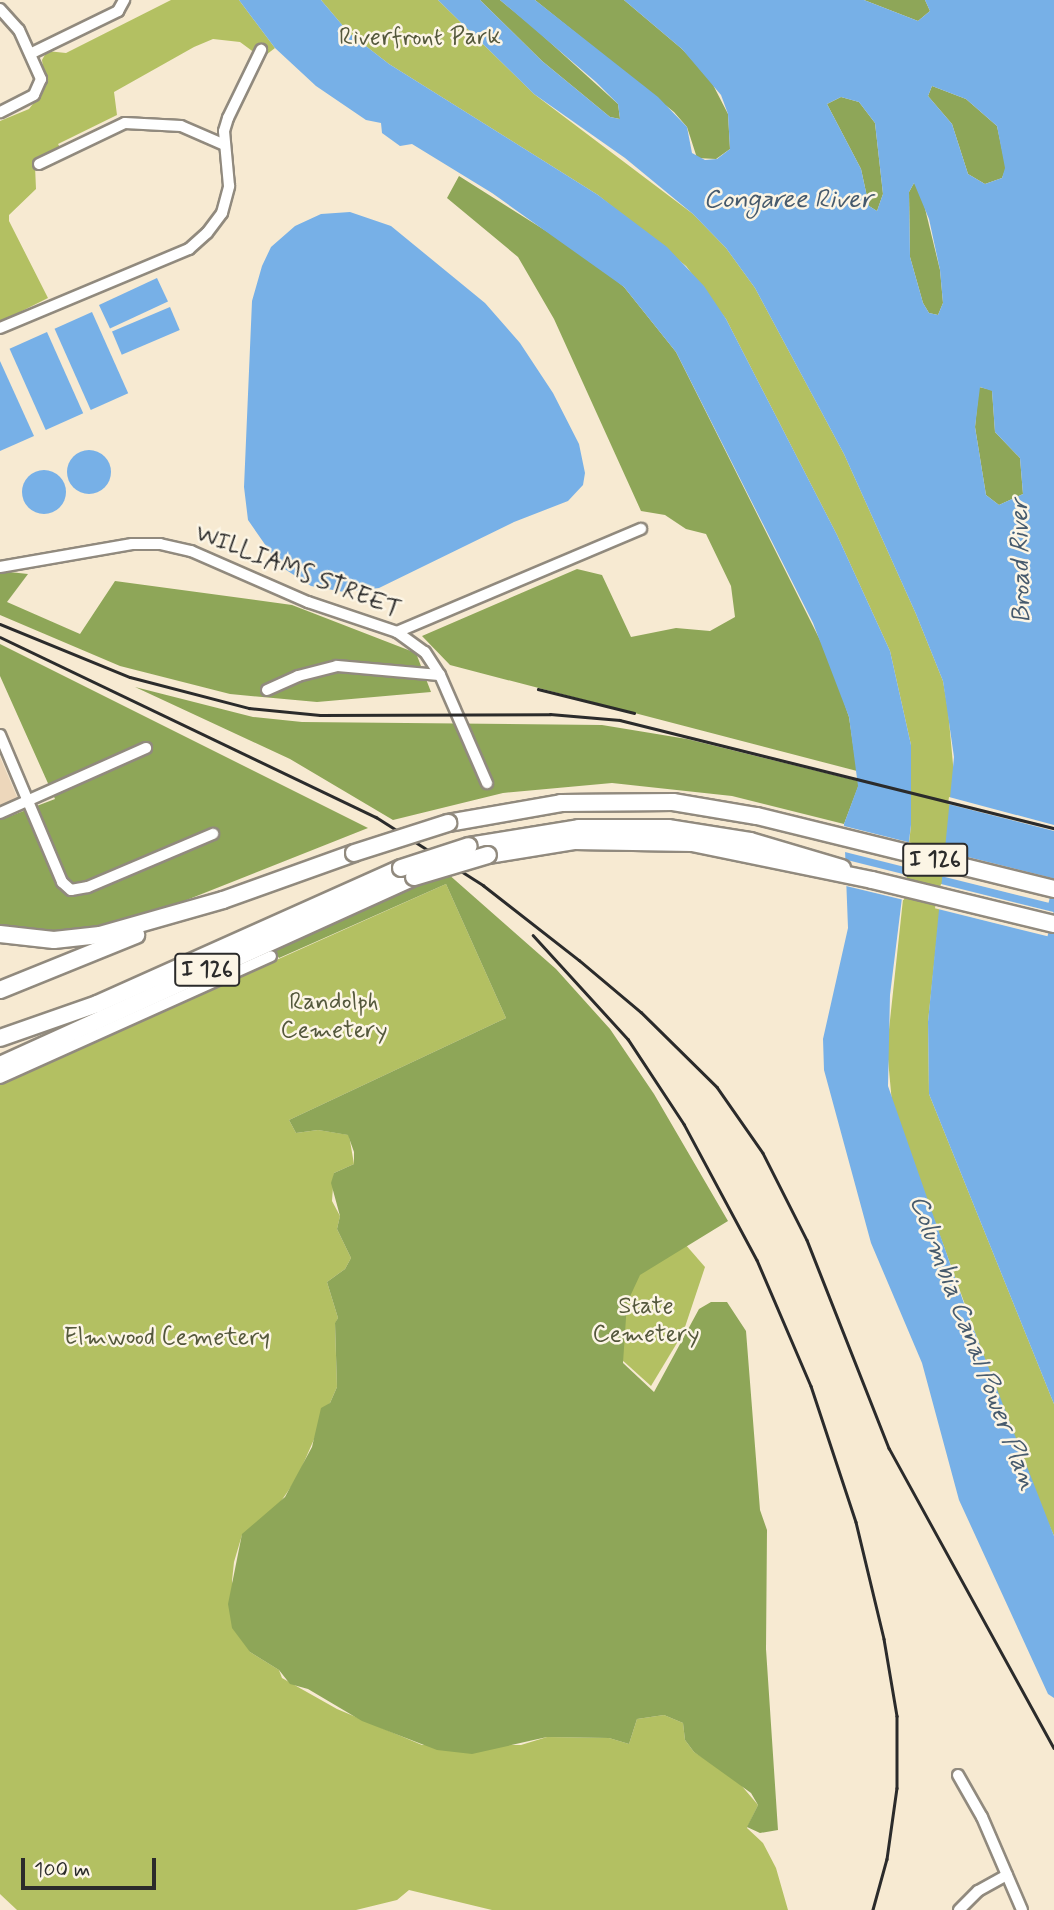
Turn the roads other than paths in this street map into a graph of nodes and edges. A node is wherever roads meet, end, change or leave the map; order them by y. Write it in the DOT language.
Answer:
graph roads {
  1 [pos="124,0"];
  2 [pos="0,9"];
  3 [pos="261,51"];
  4 [pos="32,53"];
  5 [pos="0,112"];
  6 [pos="225,145"];
  7 [pos="40,164"];
  8 [pos="0,328"];
  9 [pos="641,528"];
  10 [pos="0,567"];
  11 [pos="397,632"];
  12 [pos="440,675"];
  13 [pos="267,690"];
  14 [pos="0,735"];
  15 [pos="146,748"];
  16 [pos="486,783"];
  17 [pos="28,801"];
  18 [pos="0,813"];
  19 [pos="213,834"];
  20 [pos="820,866"];
  21 [pos="407,873"];
  22 [pos="1054,889"];
  23 [pos="223,900"];
  24 [pos="1054,924"];
  25 [pos="0,934"];
  26 [pos="271,956"];
  27 [pos="0,990"];
  28 [pos="0,1038"];
  29 [pos="0,1065"];
  30 [pos="0,1078"];
  31 [pos="958,1774"];
  32 [pos="1007,1875"];
  33 [pos="959,1910"];
  34 [pos="1022,1910"];
  1 -- 4 [label="street"];
  2 -- 4 [label="street"];
  3 -- 6 [label="street"];
  4 -- 5 [label="street"];
  6 -- 7 [label="street"];
  6 -- 8 [label="street"];
  9 -- 11 [label="street"];
  10 -- 11 [label="street, WILLIAMS STREET"];
  11 -- 12 [label="street, WILLIAMS STREET"];
  12 -- 13 [label="street"];
  12 -- 16 [label="street, WILLIAMS STREET"];
  14 -- 17 [label="street"];
  15 -- 17 [label="street"];
  17 -- 18 [label="street"];
  17 -- 19 [label="street"];
  20 -- 21 [label="highway, I 126, bridge"];
  20 -- 21 [label="highway, bridge"];
  20 -- 24 [label="highway, I 126"];
  21 -- 28 [label="highway"];
  21 -- 29 [label="highway, I 126"];
  22 -- 23 [label="highway, I 126, bridge"];
  23 -- 25 [label="highway"];
  23 -- 27 [label="highway, I 126"];
  26 -- 30 [label="street"];
  31 -- 32 [label="street"];
  32 -- 33 [label="street"];
  32 -- 34 [label="street"];
}
